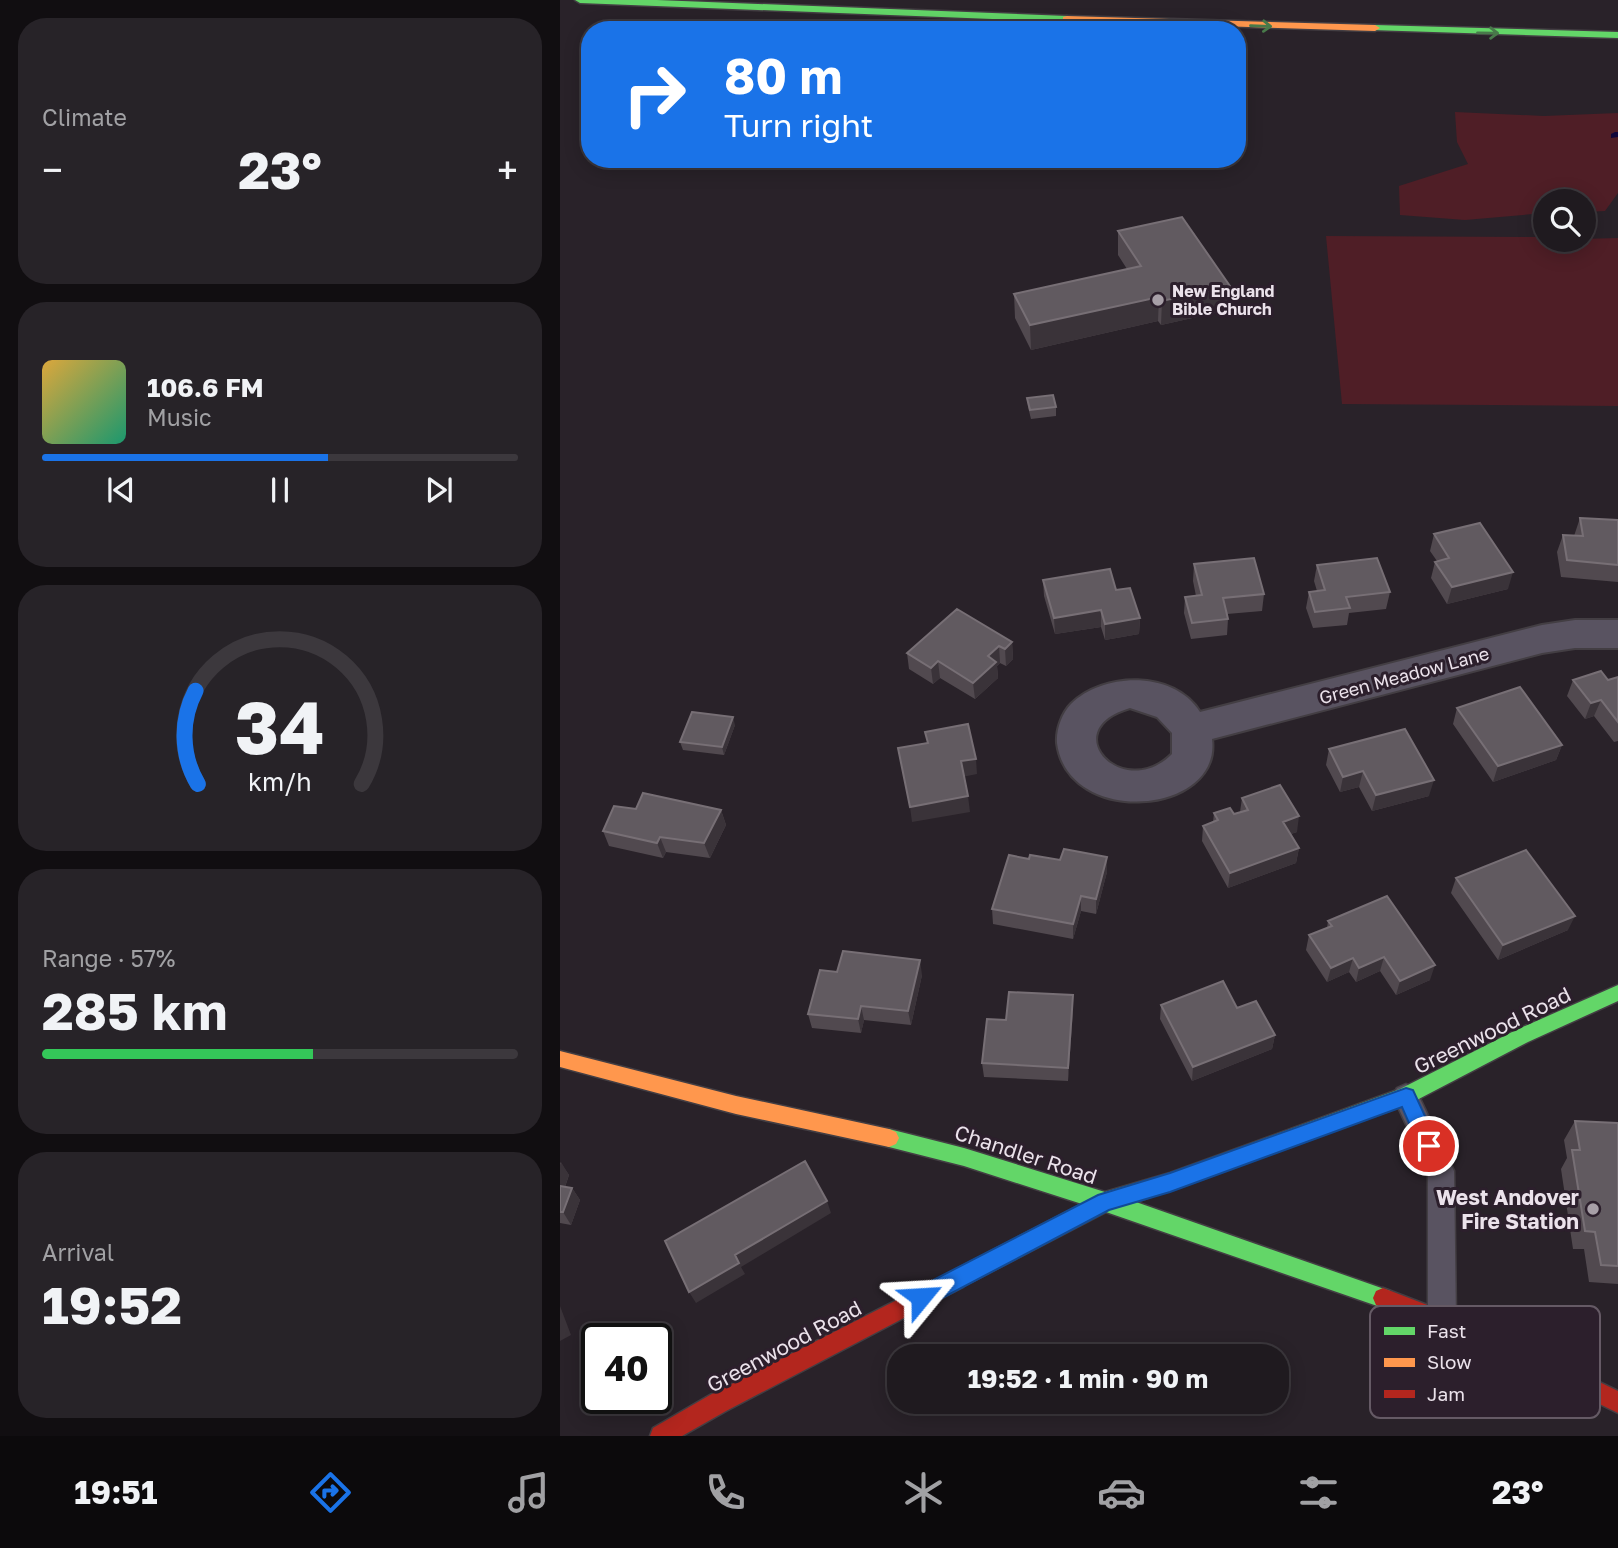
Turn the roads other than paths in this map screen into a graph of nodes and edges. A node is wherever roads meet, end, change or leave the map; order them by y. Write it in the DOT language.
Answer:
graph roads {
  1 [pos="580,0"];
  2 [pos="1097,21"];
  3 [pos="1246,25"];
  4 [pos="1618,36"];
  5 [pos="1618,634"];
  6 [pos="1192,729"];
  7 [pos="1618,993"];
  8 [pos="560,1059"];
  9 [pos="1406,1096"];
  10 [pos="1105,1202"];
  11 [pos="1402,1306"];
  12 [pos="1441,1306"];
  13 [pos="1600,1393"];
  14 [pos="1618,1402"];
  15 [pos="661,1436"];
  1 -- 2 [label="main road, one-way"];
  3 -- 4 [label="main road, one-way"];
  5 -- 6 [label="street, Green Meadow Lane"];
  7 -- 9 [label="main road, Greenwood Road"];
  8 -- 10 [label="main road, Chandler Road"];
  9 -- 10 [label="main road, Greenwood Road"];
  9 -- 12 [label="lane"];
  10 -- 11 [label="main road, Chandler Road"];
  10 -- 15 [label="main road, Greenwood Road"];
  13 -- 14 [label="main road, Chandler Road"];
}
